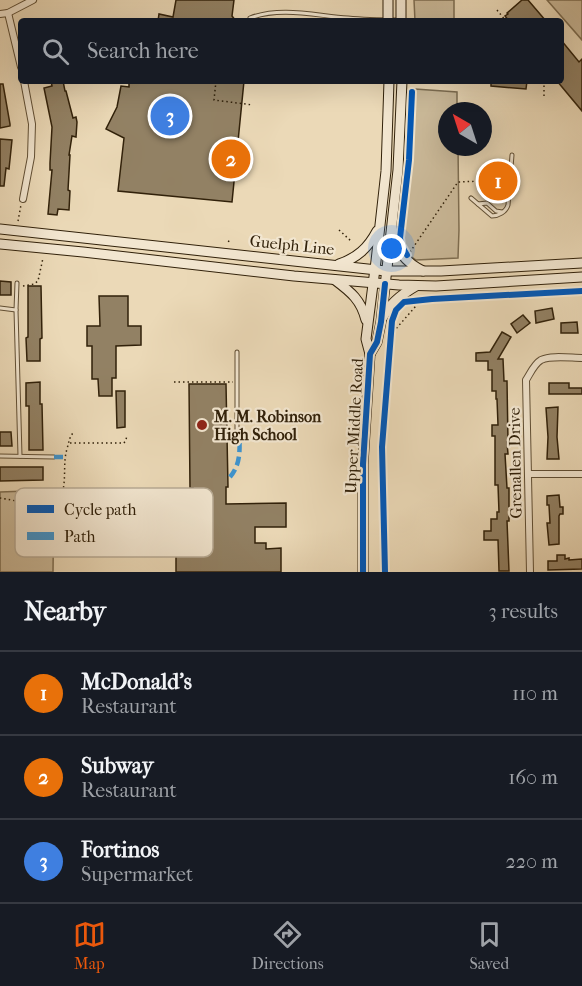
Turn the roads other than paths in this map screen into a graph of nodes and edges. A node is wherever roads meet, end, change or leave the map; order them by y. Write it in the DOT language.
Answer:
graph roads {
  1 [pos="33,0"];
  2 [pos="388,0"];
  3 [pos="401,0"];
  4 [pos="8,13"];
  5 [pos="0,15"];
  6 [pos="250,18"];
  7 [pos="346,18"];
  8 [pos="388,18"];
  9 [pos="401,18"];
  10 [pos="18,55"];
  11 [pos="25,84"];
  12 [pos="389,84"];
  13 [pos="402,84"];
  14 [pos="512,155"];
  15 [pos="471,198"];
  16 [pos="23,199"];
  17 [pos="478,204"];
  18 [pos="502,212"];
  19 [pos="380,226"];
  20 [pos="391,227"];
  21 [pos="0,229"];
  22 [pos="61,236"];
  23 [pos="0,244"];
  24 [pos="60,250"];
  25 [pos="582,263"];
  26 [pos="337,265"];
  27 [pos="375,270"];
  28 [pos="386,271"];
  29 [pos="423,271"];
  30 [pos="582,271"];
  31 [pos="577,278"];
  32 [pos="333,279"];
  33 [pos="373,282"];
  34 [pos="16,283"];
  35 [pos="385,284"];
  36 [pos="417,286"];
  37 [pos="0,308"];
  38 [pos="16,310"];
  39 [pos="381,322"];
  40 [pos="367,324"];
  41 [pos="237,352"];
  42 [pos="370,354"];
  43 [pos="582,358"];
  44 [pos="237,430"];
  45 [pos="0,456"];
  46 [pos="20,456"];
  47 [pos="54,457"];
  48 [pos="528,474"];
  49 [pos="582,474"];
  50 [pos="363,572"];
  51 [pos="530,572"];
  1 -- 4 [label="street"];
  2 -- 8 [label="main road"];
  3 -- 9 [label="main road"];
  4 -- 5 [label="street"];
  4 -- 10 [label="street"];
  6 -- 7 [label="lane"];
  11 -- 16 [label="street"];
  12 -- 19 [label="main road, Upper Middle Road"];
  13 -- 20 [label="main road, Upper Middle Road"];
  14 -- 18 [label="lane"];
  15 -- 17 [label="lane"];
  17 -- 18 [label="lane"];
  17 -- 18 [label="lane"];
  19 -- 26 [label="main road"];
  19 -- 27 [label="main road, Upper Middle Road"];
  20 -- 28 [label="main road, Upper Middle Road"];
  20 -- 29 [label="main road"];
  21 -- 22 [label="main road, Guelph Line"];
  22 -- 24 [label="main road"];
  22 -- 26 [label="main road, Guelph Line"];
  23 -- 24 [label="main road, Guelph Line"];
  24 -- 32 [label="main road, Guelph Line"];
  25 -- 29 [label="main road, Guelph Line"];
  26 -- 27 [label="main road, Guelph Line"];
  27 -- 28 [label="main road, Guelph Line"];
  27 -- 33 [label="main road, Upper Middle Road"];
  28 -- 29 [label="main road, Guelph Line"];
  28 -- 35 [label="main road, Upper Middle Road"];
  30 -- 31 [label="main road"];
  31 -- 36 [label="main road, Guelph Line"];
  32 -- 33 [label="main road, Guelph Line"];
  32 -- 40 [label="main road"];
  33 -- 35 [label="main road, Guelph Line"];
  33 -- 40 [label="main road, Upper Middle Road"];
  34 -- 38 [label="lane"];
  35 -- 36 [label="main road, Guelph Line"];
  35 -- 39 [label="main road, Upper Middle Road"];
  36 -- 39 [label="main road"];
  37 -- 38 [label="lane"];
  38 -- 46 [label="lane"];
  39 -- 42 [label="main road, Upper Middle Road"];
  40 -- 42 [label="main road, Upper Middle Road"];
  41 -- 44 [label="lane"];
  42 -- 50 [label="main road, Upper Middle Road"];
  43 -- 48 [label="street, Grenallen Drive"];
  45 -- 46 [label="lane"];
  46 -- 47 [label="lane"];
  48 -- 49 [label="street"];
  48 -- 51 [label="street, Grenallen Drive"];
}
